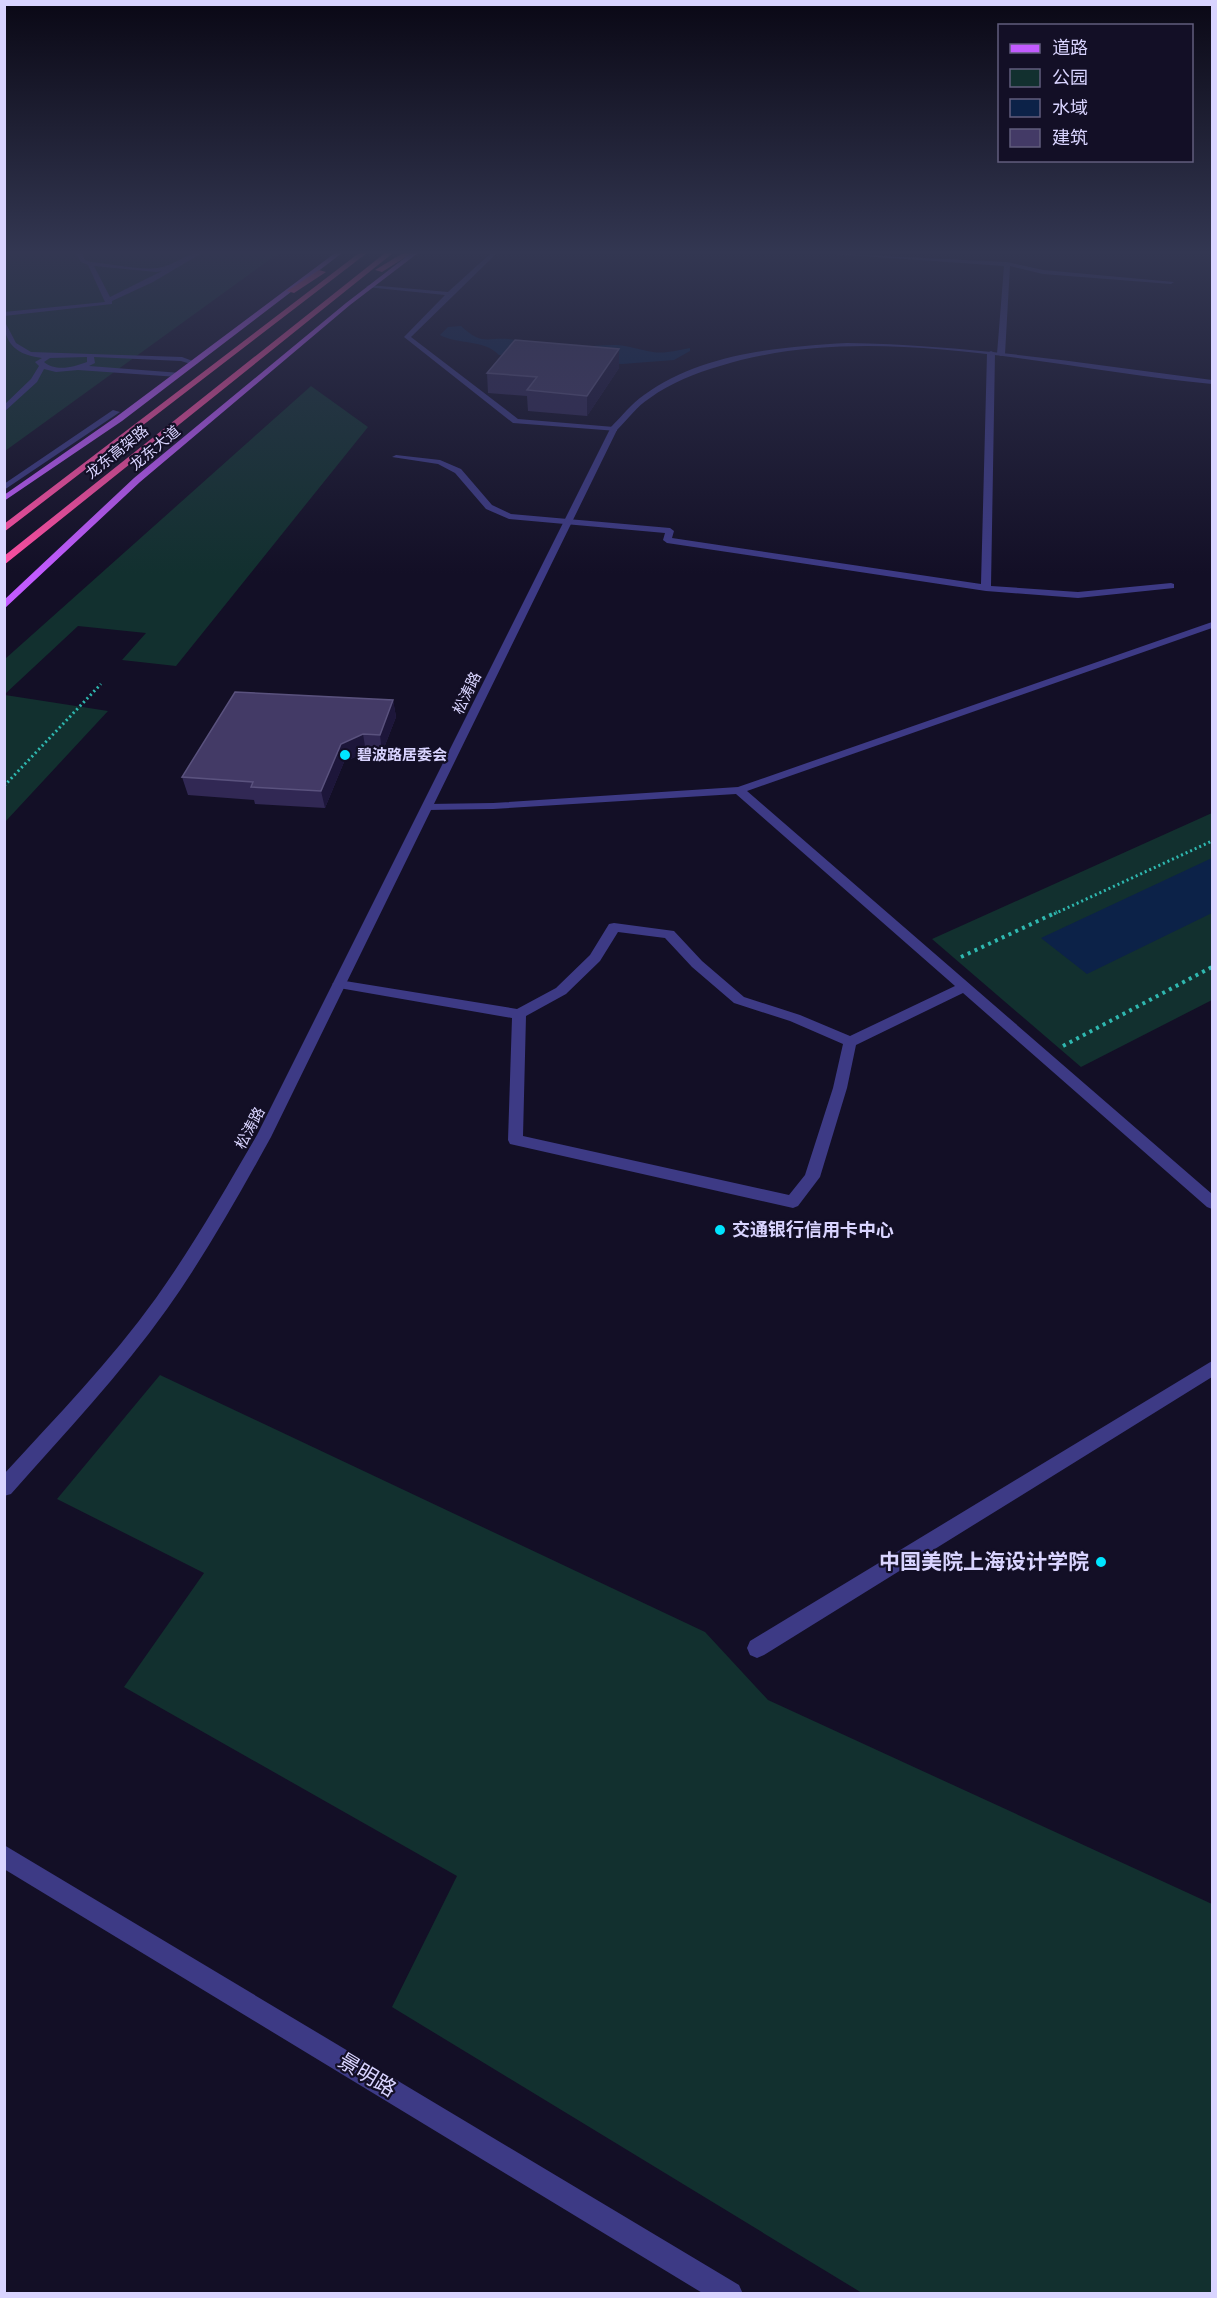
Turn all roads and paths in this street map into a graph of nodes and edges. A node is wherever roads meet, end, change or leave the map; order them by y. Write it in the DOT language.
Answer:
graph roads {
  1 [pos="36,360"];
  2 [pos="39,360"];
  3 [pos="49,360"];
  4 [pos="91,360"];
  5 [pos="183,360"];
  6 [pos="198,360"];
  7 [pos="224,360"];
  8 [pos="255,360"];
  9 [pos="281,360"];
  10 [pos="437,360"];
  11 [pos="739,360"];
  12 [pos="996,360"];
  13 [pos="1044,360"];
  14 [pos="42,362"];
  15 [pos="194,363"];
  16 [pos="80,368"];
  17 [pos="61,369"];
  18 [pos="178,375"];
  19 [pos="34,380"];
  20 [pos="1212,382"];
  21 [pos="4,410"];
  22 [pos="116,412"];
  23 [pos="614,429"];
  24 [pos="396,457"];
  25 [pos="4,488"];
  26 [pos="4,497"];
  27 [pos="568,523"];
  28 [pos="4,529"];
  29 [pos="4,562"];
  30 [pos="1171,586"];
  31 [pos="986,588"];
  32 [pos="4,606"];
  33 [pos="1212,625"];
  34 [pos="101,684"];
  35 [pos="4,786"];
  36 [pos="739,790"];
  37 [pos="428,807"];
  38 [pos="1212,841"];
  39 [pos="941,966"];
  40 [pos="1212,967"];
  41 [pos="339,984"];
  42 [pos="965,987"];
  43 [pos="519,1014"];
  44 [pos="850,1042"];
  45 [pos="1044,1056"];
  46 [pos="1212,1203"];
  47 [pos="1212,1368"];
  48 [pos="4,1488"];
  49 [pos="757,1648"];
  50 [pos="4,1856"];
  51 [pos="730,2294"];
  1 -- 14 [label="street"];
  2 -- 14 [label="street"];
  3 -- 14 [label="street"];
  4 -- 16 [label="street"];
  5 -- 15 [label="street"];
  6 -- 15 [label="main road"];
  7 -- 28 [label="highway, 龙东高架路"];
  8 -- 29 [label="highway, 龙东高架路"];
  9 -- 32 [label="main road, 龙东大道"];
  10 -- 23 [label="street"];
  11 -- 23 [label="street, 松涛路"];
  12 -- 31 [label="street"];
  13 -- 20 [label="street, 松涛路"];
  14 -- 17 [label="street"];
  14 -- 19 [label="street"];
  15 -- 18 [label="main road"];
  16 -- 17 [label="street"];
  16 -- 18 [label="street"];
  17 -- 19 [label="street"];
  18 -- 26 [label="main road"];
  19 -- 21 [label="street"];
  22 -- 25 [label="street"];
  23 -- 27 [label="street, 松涛路"];
  24 -- 27 [label="street"];
  27 -- 31 [label="street"];
  27 -- 37 [label="street, 松涛路"];
  30 -- 31 [label="street"];
  33 -- 36 [label="street"];
  34 -- 35 [label="path"];
  36 -- 37 [label="street"];
  36 -- 39 [label="street"];
  37 -- 41 [label="street, 松涛路"];
  38 -- 39 [label="path"];
  39 -- 42 [label="street"];
  40 -- 45 [label="path"];
  41 -- 43 [label="street"];
  41 -- 48 [label="street, 松涛路"];
  42 -- 44 [label="street"];
  42 -- 45 [label="street"];
  43 -- 44 [label="street"];
  43 -- 44 [label="street"];
  45 -- 46 [label="street"];
  47 -- 49 [label="street"];
  50 -- 51 [label="street, 景明路"];
}
